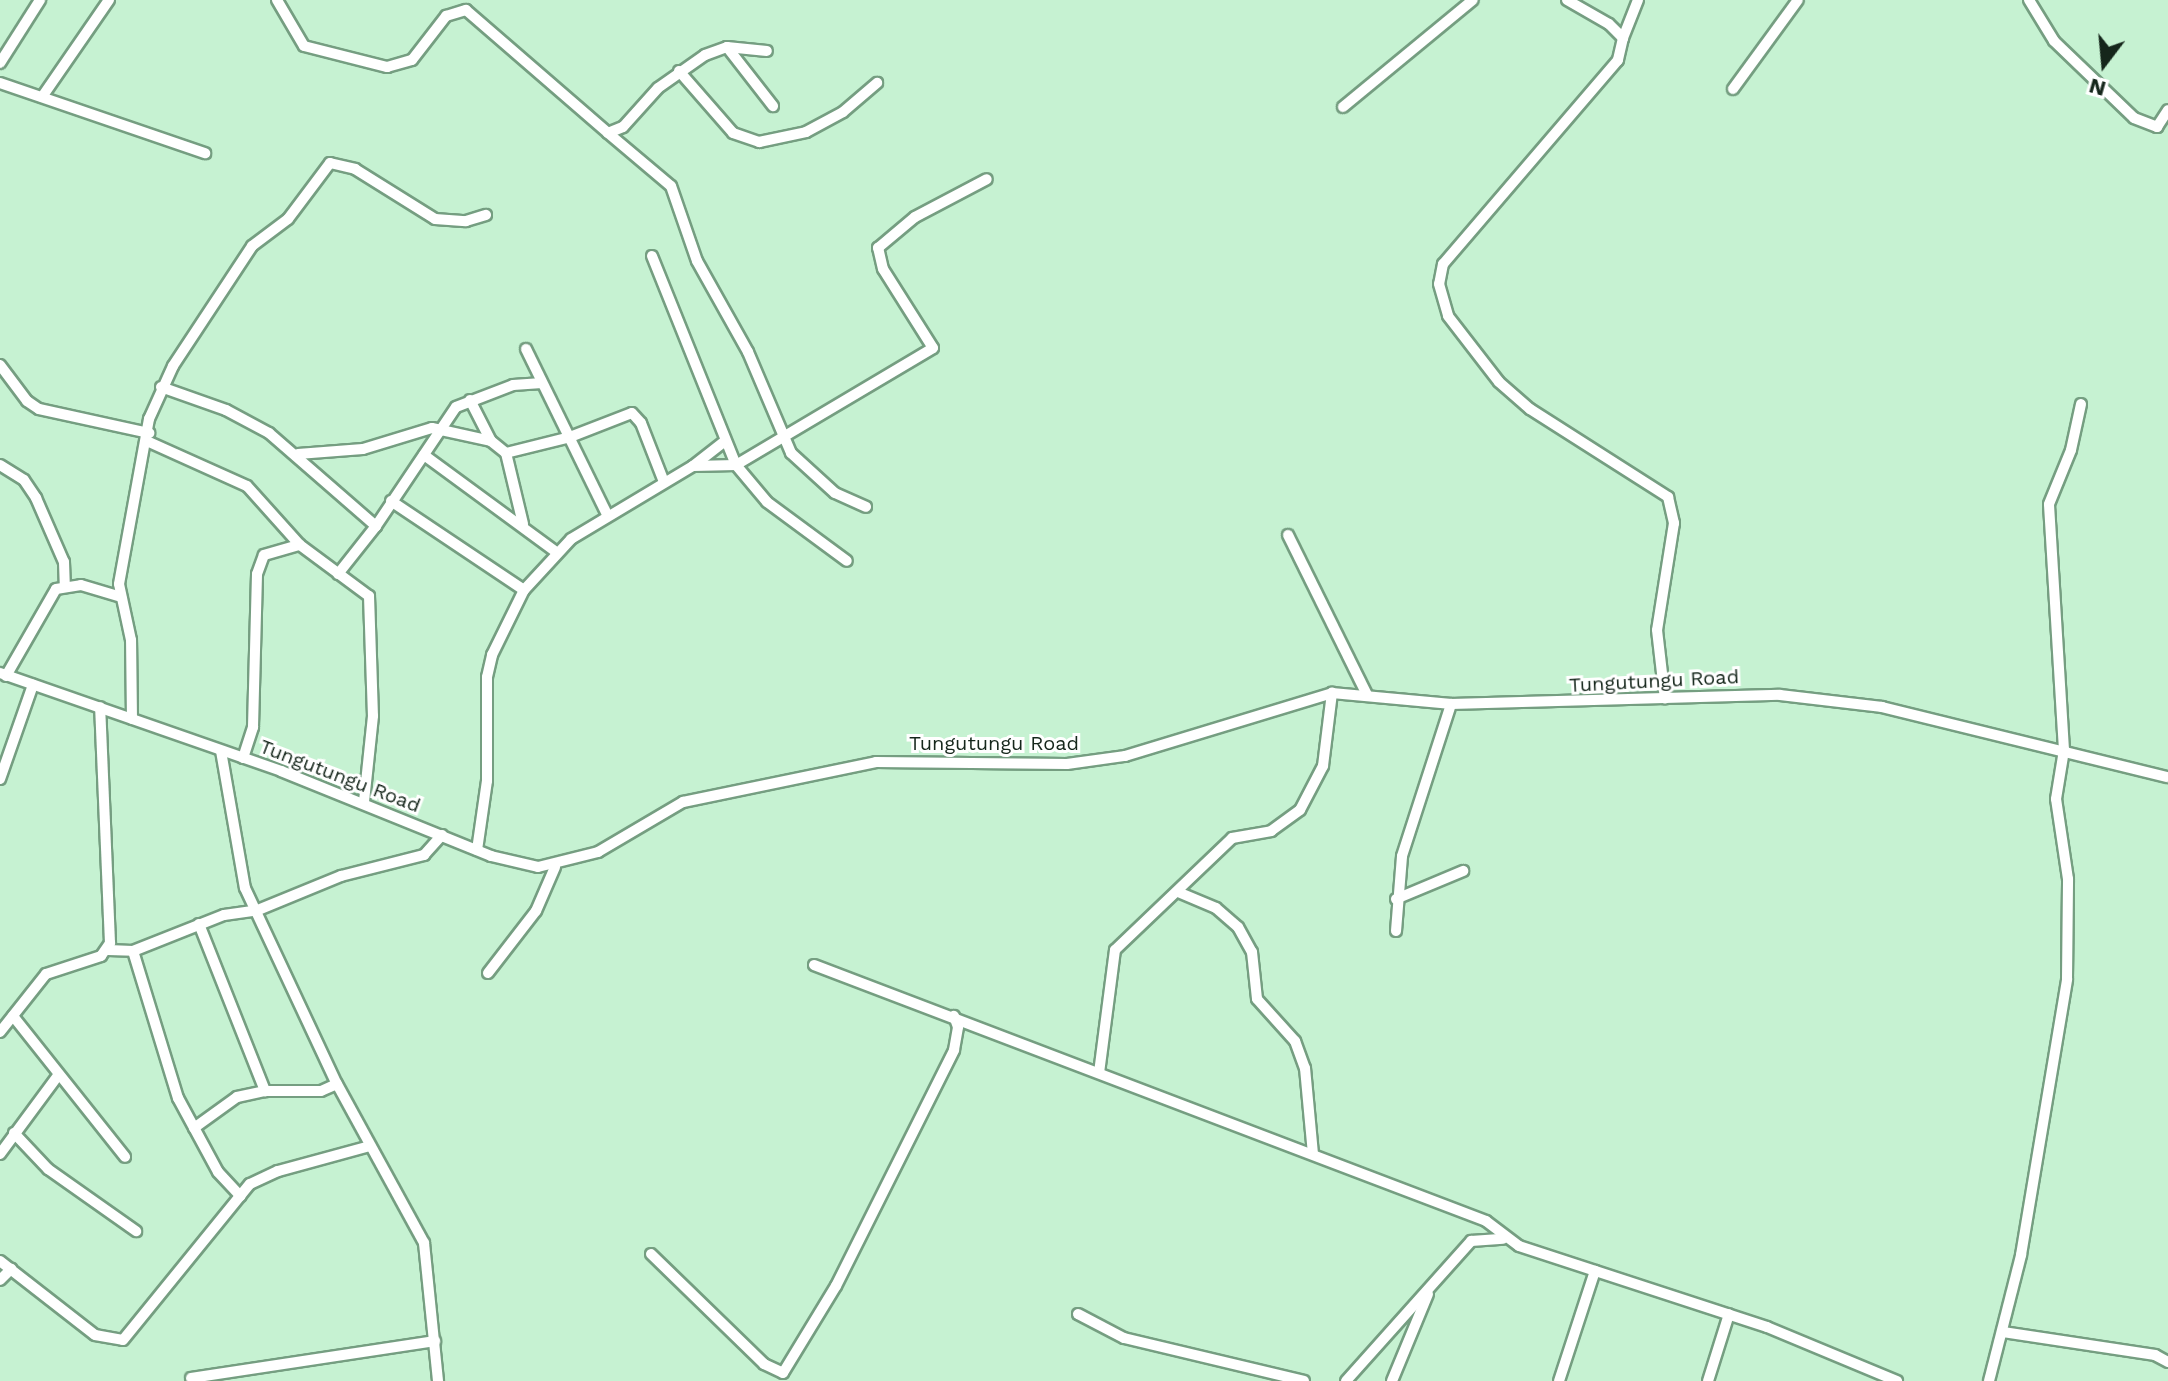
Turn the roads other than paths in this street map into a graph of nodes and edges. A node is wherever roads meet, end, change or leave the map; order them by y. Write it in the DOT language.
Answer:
graph roads {
  1 [pos="40,0"];
  2 [pos="109,0"];
  3 [pos="277,0"];
  4 [pos="1473,0"];
  5 [pos="1567,0"];
  6 [pos="1638,0"];
  7 [pos="1798,0"];
  8 [pos="2029,0"];
  9 [pos="1623,38"];
  10 [pos="5,42"];
  11 [pos="727,47"];
  12 [pos="767,51"];
  13 [pos="0,63"];
  14 [pos="679,71"];
  15 [pos="0,83"];
  16 [pos="877,83"];
  17 [pos="1733,89"];
  18 [pos="42,97"];
  19 [pos="773,106"];
  20 [pos="1343,107"];
  21 [pos="2168,110"];
  22 [pos="608,133"];
  23 [pos="205,153"];
  24 [pos="987,179"];
  25 [pos="486,215"];
  26 [pos="652,256"];
  27 [pos="526,349"];
  28 [pos="0,365"];
  29 [pos="542,383"];
  30 [pos="161,387"];
  31 [pos="470,400"];
  32 [pos="2081,404"];
  33 [pos="443,427"];
  34 [pos="570,437"];
  35 [pos="781,437"];
  36 [pos="149,438"];
  37 [pos="491,441"];
  38 [pos="725,441"];
  39 [pos="506,453"];
  40 [pos="298,454"];
  41 [pos="424,455"];
  42 [pos="0,465"];
  43 [pos="736,465"];
  44 [pos="693,466"];
  45 [pos="664,482"];
  46 [pos="391,501"];
  47 [pos="866,507"];
  48 [pos="607,514"];
  49 [pos="523,524"];
  50 [pos="376,526"];
  51 [pos="1288,535"];
  52 [pos="300,545"];
  53 [pos="556,552"];
  54 [pos="847,561"];
  55 [pos="338,574"];
  56 [pos="65,586"];
  57 [pos="524,590"];
  58 [pos="121,597"];
  59 [pos="3,675"];
  60 [pos="33,685"];
  61 [pos="1332,693"];
  62 [pos="1367,695"];
  63 [pos="1665,699"];
  64 [pos="1451,704"];
  65 [pos="100,707"];
  66 [pos="132,719"];
  67 [pos="2064,750"];
  68 [pos="221,751"];
  69 [pos="243,758"];
  70 [pos="2168,777"];
  71 [pos="0,779"];
  72 [pos="364,802"];
  73 [pos="442,835"];
  74 [pos="477,850"];
  75 [pos="555,867"];
  76 [pos="1463,871"];
  77 [pos="1178,892"];
  78 [pos="1396,899"];
  79 [pos="258,910"];
  80 [pos="199,924"];
  81 [pos="1396,931"];
  82 [pos="108,950"];
  83 [pos="133,951"];
  84 [pos="814,965"];
  85 [pos="488,973"];
  86 [pos="13,1016"];
  87 [pos="954,1016"];
  88 [pos="0,1032"];
  89 [pos="1099,1073"];
  90 [pos="57,1077"];
  91 [pos="337,1084"];
  92 [pos="265,1091"];
  93 [pos="194,1128"];
  94 [pos="14,1133"];
  95 [pos="370,1146"];
  96 [pos="0,1154"];
  97 [pos="1313,1154"];
  98 [pos="125,1157"];
  99 [pos="240,1196"];
  100 [pos="136,1231"];
  101 [pos="1503,1239"];
  102 [pos="651,1254"];
  103 [pos="0,1261"];
  104 [pos="11,1269"];
  105 [pos="1595,1271"];
  106 [pos="0,1280"];
  107 [pos="1431,1288"];
  108 [pos="1078,1314"];
  109 [pos="1729,1314"];
  110 [pos="2003,1332"];
  111 [pos="435,1341"];
  112 [pos="2168,1362"];
  113 [pos="784,1377"];
  114 [pos="191,1378"];
  115 [pos="438,1381"];
  116 [pos="1304,1381"];
  117 [pos="1346,1381"];
  118 [pos="1392,1381"];
  119 [pos="1559,1381"];
  120 [pos="1708,1381"];
  121 [pos="1897,1381"];
  122 [pos="1989,1381"];
  1 -- 10 [label="street"];
  2 -- 18 [label="street"];
  3 -- 22 [label="street"];
  4 -- 20 [label="street"];
  5 -- 9 [label="street"];
  6 -- 9 [label="street"];
  7 -- 17 [label="street"];
  8 -- 21 [label="street"];
  9 -- 63 [label="street"];
  10 -- 13 [label="street"];
  11 -- 12 [label="street"];
  11 -- 14 [label="street"];
  11 -- 19 [label="street"];
  14 -- 16 [label="street"];
  14 -- 22 [label="street"];
  15 -- 18 [label="street"];
  18 -- 23 [label="street"];
  22 -- 35 [label="street"];
  24 -- 35 [label="street"];
  25 -- 30 [label="street"];
  26 -- 38 [label="street"];
  27 -- 29 [label="street"];
  28 -- 36 [label="street"];
  29 -- 31 [label="street"];
  29 -- 34 [label="street"];
  30 -- 36 [label="street"];
  30 -- 40 [label="street"];
  31 -- 33 [label="street"];
  31 -- 37 [label="street"];
  32 -- 67 [label="street"];
  33 -- 37 [label="street"];
  33 -- 40 [label="street"];
  33 -- 41 [label="street"];
  34 -- 39 [label="street"];
  34 -- 45 [label="street"];
  34 -- 48 [label="street"];
  35 -- 43 [label="street"];
  35 -- 47 [label="street"];
  36 -- 52 [label="street"];
  36 -- 58 [label="street"];
  37 -- 39 [label="street"];
  38 -- 43 [label="street"];
  38 -- 44 [label="street"];
  39 -- 49 [label="street"];
  40 -- 50 [label="street"];
  41 -- 46 [label="street"];
  41 -- 49 [label="street"];
  42 -- 56 [label="street"];
  43 -- 44 [label="street"];
  43 -- 54 [label="street"];
  44 -- 45 [label="street"];
  45 -- 48 [label="street"];
  46 -- 50 [label="street"];
  46 -- 57 [label="street"];
  48 -- 53 [label="street"];
  49 -- 53 [label="street"];
  50 -- 55 [label="street"];
  51 -- 62 [label="street"];
  52 -- 55 [label="street"];
  52 -- 69 [label="street"];
  53 -- 57 [label="street"];
  55 -- 72 [label="street"];
  56 -- 58 [label="street"];
  56 -- 59 [label="street"];
  57 -- 74 [label="street"];
  58 -- 66 [label="street"];
  59 -- 60 [label="street, Tungutungu Road"];
  60 -- 65 [label="street, Tungutungu Road"];
  60 -- 71 [label="street"];
  61 -- 62 [label="street, Tungutungu Road"];
  61 -- 75 [label="street, Tungutungu Road"];
  61 -- 77 [label="street"];
  62 -- 64 [label="street, Tungutungu Road"];
  63 -- 64 [label="street, Tungutungu Road"];
  63 -- 67 [label="street, Tungutungu Road"];
  64 -- 78 [label="street"];
  65 -- 66 [label="street, Tungutungu Road"];
  65 -- 82 [label="street"];
  66 -- 68 [label="street, Tungutungu Road"];
  67 -- 70 [label="street, Tungutungu Road"];
  67 -- 110 [label="street"];
  68 -- 69 [label="street, Tungutungu Road"];
  68 -- 79 [label="street"];
  69 -- 72 [label="street, Tungutungu Road"];
  72 -- 73 [label="street, Tungutungu Road"];
  73 -- 74 [label="street, Tungutungu Road"];
  73 -- 79 [label="street"];
  74 -- 75 [label="street, Tungutungu Road"];
  75 -- 85 [label="street"];
  76 -- 78 [label="street"];
  77 -- 89 [label="street"];
  77 -- 97 [label="street"];
  78 -- 81 [label="street"];
  79 -- 80 [label="street"];
  79 -- 91 [label="street"];
  80 -- 83 [label="street"];
  80 -- 92 [label="street"];
  82 -- 83 [label="street"];
  82 -- 86 [label="street"];
  83 -- 93 [label="street"];
  84 -- 87 [label="street"];
  86 -- 88 [label="street"];
  86 -- 90 [label="street"];
  87 -- 89 [label="street"];
  87 -- 113 [label="street"];
  89 -- 97 [label="street"];
  90 -- 94 [label="street"];
  90 -- 98 [label="street"];
  91 -- 92 [label="street"];
  91 -- 95 [label="street"];
  92 -- 93 [label="street"];
  93 -- 99 [label="street"];
  94 -- 96 [label="street"];
  94 -- 100 [label="street"];
  95 -- 99 [label="street"];
  95 -- 111 [label="street"];
  97 -- 101 [label="street"];
  99 -- 104 [label="street"];
  101 -- 105 [label="street"];
  101 -- 107 [label="street"];
  102 -- 113 [label="street"];
  103 -- 104 [label="street"];
  104 -- 106 [label="street"];
  105 -- 109 [label="street"];
  105 -- 119 [label="street"];
  107 -- 117 [label="street"];
  107 -- 118 [label="street"];
  108 -- 116 [label="street"];
  109 -- 120 [label="street"];
  109 -- 121 [label="street"];
  110 -- 112 [label="street"];
  110 -- 122 [label="street"];
  111 -- 114 [label="street"];
  111 -- 115 [label="street"];
}
